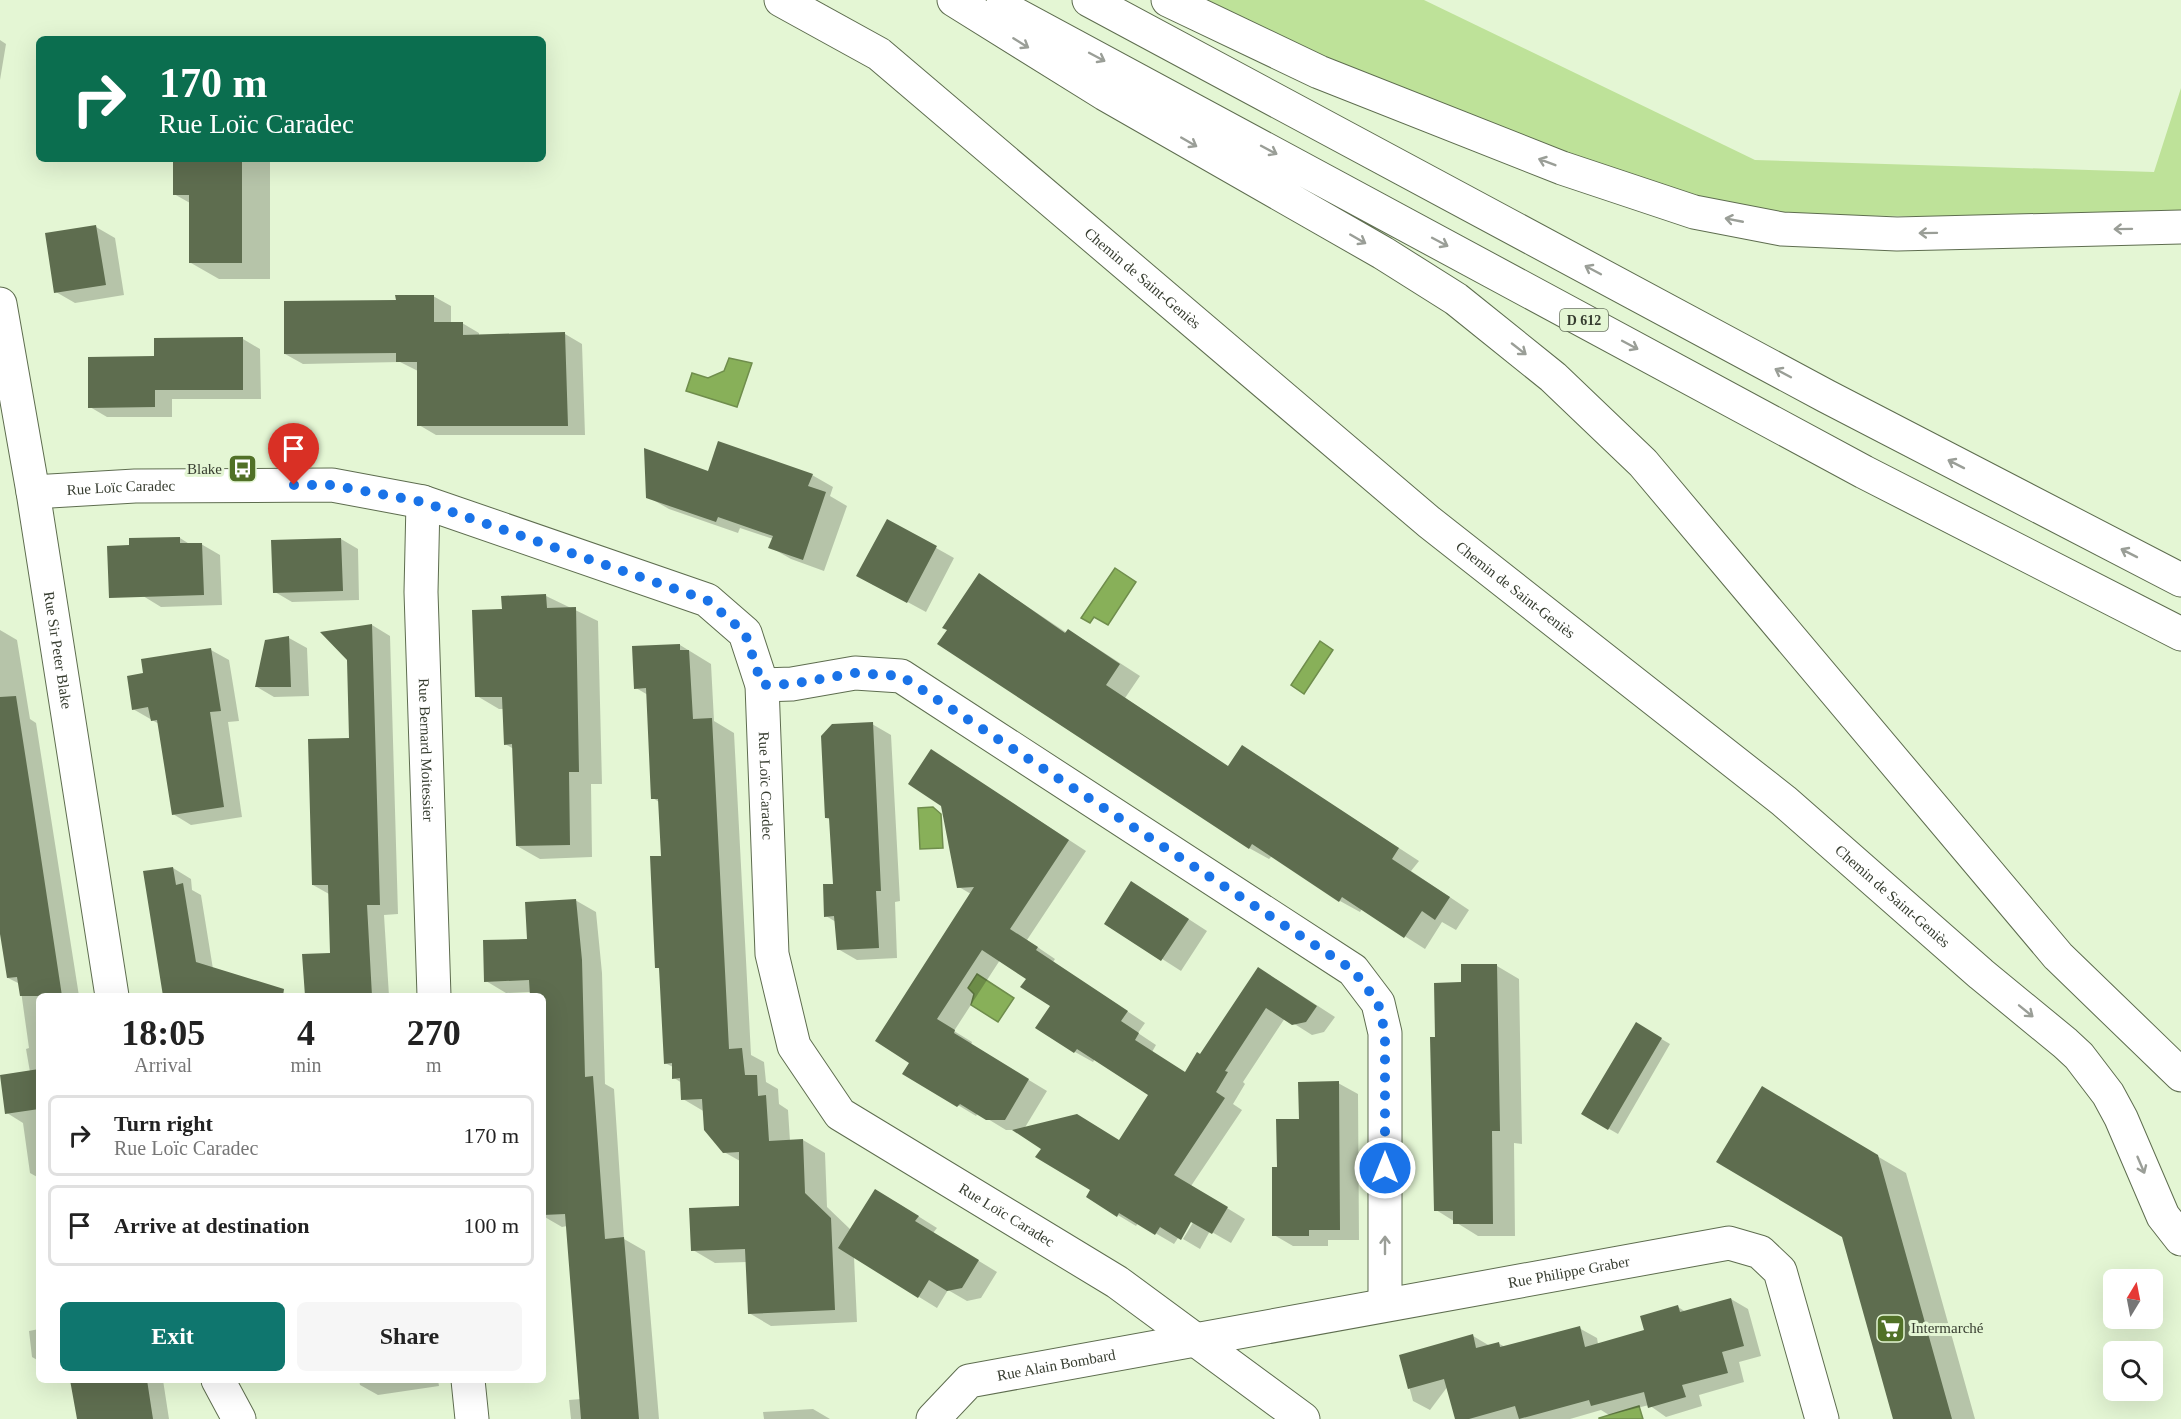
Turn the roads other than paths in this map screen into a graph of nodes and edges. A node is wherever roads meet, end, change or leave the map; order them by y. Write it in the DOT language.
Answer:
graph roads {
  1 [pos="781,0"];
  2 [pos="954,0"];
  3 [pos="990,0"];
  4 [pos="1089,0"];
  5 [pos="1168,0"];
  6 [pos="2181,227"];
  7 [pos="0,304"];
  8 [pos="33,492"];
  9 [pos="423,502"];
  10 [pos="2181,580"];
  11 [pos="2181,634"];
  12 [pos="762,685"];
  13 [pos="112,993"];
  14 [pos="434,993"];
  15 [pos="2181,1075"];
  16 [pos="2181,1239"];
  17 [pos="1385,1303"];
  18 [pos="1197,1339"];
  19 [pos="220,1383"];
  20 [pos="468,1383"];
  21 [pos="239,1419"];
  22 [pos="472,1419"];
  23 [pos="933,1419"];
  24 [pos="1303,1419"];
  25 [pos="1822,1419"];
  1 -- 16 [label="main road, Chemin de Saint-Geniès, one-way"];
  2 -- 15 [label="main road, one-way"];
  3 -- 11 [label="main road, D 612, one-way"];
  10 -- 4 [label="main road, one-way"];
  6 -- 5 [label="main road, one-way"];
  7 -- 8 [label="main road, Rue Sir Peter Blake"];
  8 -- 9 [label="main road, Rue Loïc Caradec"];
  8 -- 13 [label="main road, Rue Sir Peter Blake"];
  9 -- 12 [label="main road, Rue Loïc Caradec"];
  9 -- 14 [label="main road, Rue Bernard Moitessier"];
  17 -- 12 [label="main road, one-way"];
  12 -- 18 [label="main road, Rue Loïc Caradec"];
  17 -- 18 [label="main road, Rue Philippe Graber"];
  17 -- 25 [label="main road, Rue Philippe Graber"];
  18 -- 23 [label="main road, Rue Alain Bombard"];
  18 -- 24 [label="main road, Rue Loïc Caradec"];
  19 -- 21 [label="main road"];
  20 -- 22 [label="main road"];
}
